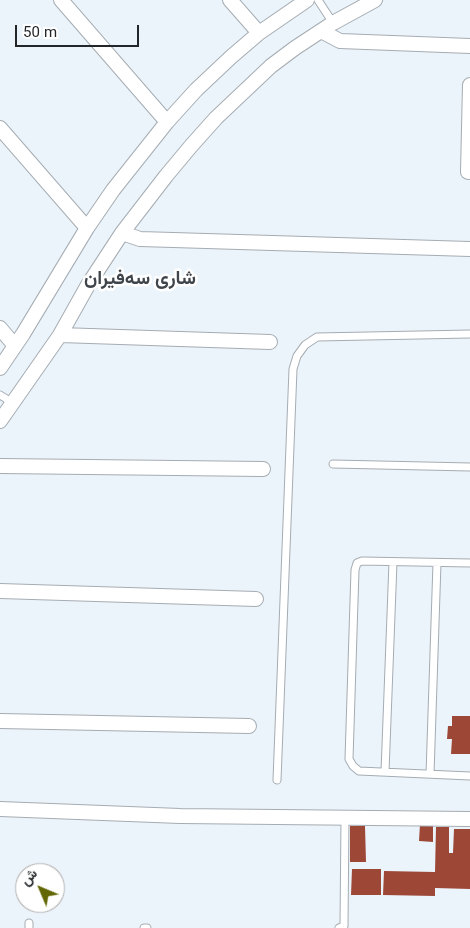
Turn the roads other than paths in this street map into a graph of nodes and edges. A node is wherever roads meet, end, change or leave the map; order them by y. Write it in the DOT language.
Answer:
graph roads {
  1 [pos="61,0"];
  2 [pos="230,0"];
  3 [pos="307,0"];
  4 [pos="318,0"];
  5 [pos="375,0"];
  6 [pos="333,23"];
  7 [pos="321,31"];
  8 [pos="259,33"];
  9 [pos="470,46"];
  10 [pos="470,86"];
  11 [pos="167,122"];
  12 [pos="0,128"];
  13 [pos="468,172"];
  14 [pos="87,228"];
  15 [pos="122,234"];
  16 [pos="470,249"];
  17 [pos="0,328"];
  18 [pos="60,334"];
  19 [pos="470,334"];
  20 [pos="270,342"];
  21 [pos="15,346"];
  22 [pos="0,368"];
  23 [pos="0,395"];
  24 [pos="13,404"];
  25 [pos="0,421"];
  26 [pos="333,464"];
  27 [pos="0,466"];
  28 [pos="470,467"];
  29 [pos="263,469"];
  30 [pos="393,562"];
  31 [pos="438,563"];
  32 [pos="470,563"];
  33 [pos="0,591"];
  34 [pos="256,599"];
  35 [pos="0,721"];
  36 [pos="249,726"];
  37 [pos="385,772"];
  38 [pos="430,774"];
  39 [pos="470,776"];
  40 [pos="278,780"];
  41 [pos="0,809"];
  42 [pos="345,818"];
  43 [pos="470,819"];
  44 [pos="342,927"];
  1 -- 11 [label="street"];
  2 -- 8 [label="street"];
  3 -- 8 [label="street"];
  4 -- 6 [label="lane"];
  5 -- 6 [label="street"];
  6 -- 7 [label="street"];
  7 -- 9 [label="street"];
  7 -- 15 [label="street"];
  8 -- 11 [label="street"];
  10 -- 13 [label="street"];
  11 -- 14 [label="street"];
  12 -- 14 [label="street"];
  14 -- 21 [label="street"];
  15 -- 16 [label="street"];
  15 -- 18 [label="street"];
  17 -- 21 [label="street"];
  18 -- 20 [label="street"];
  18 -- 24 [label="street"];
  19 -- 40 [label="lane"];
  21 -- 22 [label="street"];
  23 -- 24 [label="lane"];
  24 -- 25 [label="street"];
  26 -- 28 [label="lane"];
  27 -- 29 [label="street"];
  30 -- 31 [label="lane"];
  30 -- 37 [label="lane"];
  30 -- 37 [label="lane"];
  31 -- 32 [label="lane"];
  31 -- 38 [label="lane"];
  33 -- 34 [label="street"];
  35 -- 36 [label="street"];
  37 -- 38 [label="lane"];
  38 -- 39 [label="lane"];
  41 -- 42 [label="street"];
  42 -- 43 [label="street"];
  42 -- 44 [label="lane"];
}
